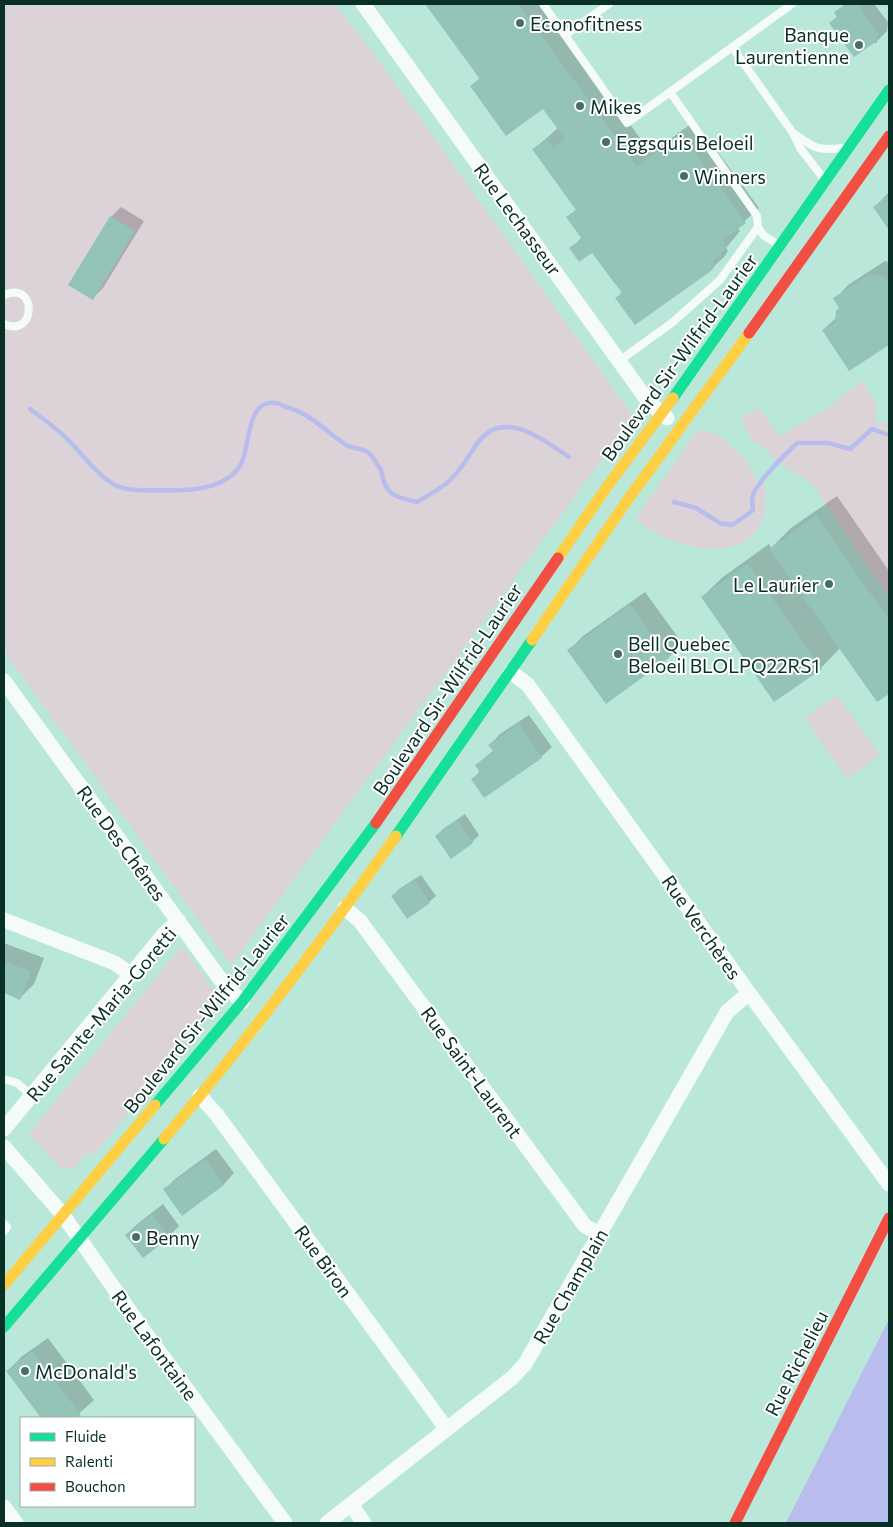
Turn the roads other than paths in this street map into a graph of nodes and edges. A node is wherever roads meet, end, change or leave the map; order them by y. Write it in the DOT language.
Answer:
graph roads {
  1 [pos="364,4"];
  2 [pos="543,4"];
  3 [pos="609,4"];
  4 [pos="792,4"];
  5 [pos="565,35"];
  6 [pos="732,47"];
  7 [pos="889,90"];
  8 [pos="670,92"];
  9 [pos="793,133"];
  10 [pos="889,136"];
  11 [pos="849,147"];
  12 [pos="825,181"];
  13 [pos="758,228"];
  14 [pos="779,246"];
  15 [pos="4,294"];
  16 [pos="4,326"];
  17 [pos="619,361"];
  18 [pos="661,413"];
  19 [pos="680,428"];
  20 [pos="511,672"];
  21 [pos="4,681"];
  22 [pos="345,908"];
  23 [pos="4,920"];
  24 [pos="179,921"];
  25 [pos="131,975"];
  26 [pos="749,993"];
  27 [pos="242,1002"];
  28 [pos="4,1079"];
  29 [pos="32,1096"];
  30 [pos="200,1096"];
  31 [pos="4,1129"];
  32 [pos="4,1147"];
  33 [pos="889,1184"];
  34 [pos="63,1215"];
  35 [pos="889,1218"];
  36 [pos="4,1224"];
  37 [pos="4,1231"];
  38 [pos="600,1234"];
  39 [pos="79,1238"];
  40 [pos="4,1285"];
  41 [pos="4,1327"];
  42 [pos="446,1428"];
  43 [pos="351,1505"];
  44 [pos="4,1507"];
  45 [pos="16,1523"];
  46 [pos="285,1523"];
  47 [pos="327,1523"];
  48 [pos="364,1523"];
  49 [pos="735,1523"];
  1 -- 17 [label="street, Rue Lechasseur"];
  2 -- 5 [label="lane"];
  3 -- 5 [label="lane"];
  4 -- 6 [label="lane"];
  5 -- 8 [label="lane"];
  6 -- 8 [label="lane"];
  6 -- 9 [label="lane"];
  7 -- 11 [label="main road, Boulevard Sir-Wilfrid-Laurier"];
  8 -- 13 [label="lane"];
  9 -- 11 [label="lane"];
  9 -- 12 [label="lane"];
  10 -- 19 [label="main road"];
  11 -- 12 [label="main road, Boulevard Sir-Wilfrid-Laurier"];
  12 -- 14 [label="main road, Boulevard Sir-Wilfrid-Laurier"];
  13 -- 14 [label="lane"];
  13 -- 17 [label="lane"];
  14 -- 18 [label="main road, Boulevard Sir-Wilfrid-Laurier"];
  15 -- 16 [label="lane"];
  17 -- 18 [label="street, Rue Lechasseur"];
  18 -- 19 [label="street, Rue Lechasseur"];
  18 -- 27 [label="main road, Boulevard Sir-Wilfrid-Laurier"];
  19 -- 20 [label="main road"];
  20 -- 22 [label="main road"];
  20 -- 26 [label="street, Rue Verchères"];
  21 -- 24 [label="street, Rue Des Chênes"];
  22 -- 30 [label="main road"];
  22 -- 38 [label="street, Rue Saint-Laurent"];
  23 -- 25 [label="street"];
  24 -- 25 [label="street, Rue Sainte-Maria-Goretti"];
  24 -- 27 [label="street, Rue Des Chênes"];
  25 -- 29 [label="street, Rue Sainte-Maria-Goretti"];
  26 -- 33 [label="street, Rue Verchères"];
  26 -- 38 [label="street, Rue Champlain"];
  27 -- 34 [label="main road, Boulevard Sir-Wilfrid-Laurier"];
  28 -- 29 [label="lane"];
  29 -- 31 [label="street, Rue Sainte-Maria-Goretti"];
  30 -- 39 [label="main road"];
  30 -- 42 [label="street, Rue Biron"];
  32 -- 34 [label="street, Rue Lafontaine"];
  34 -- 39 [label="street, Rue Lafontaine"];
  34 -- 40 [label="main road, Boulevard Sir-Wilfrid-Laurier"];
  35 -- 49 [label="main road, Rue Richelieu"];
  36 -- 37 [label="lane"];
  38 -- 42 [label="street, Rue Champlain"];
  39 -- 41 [label="main road"];
  39 -- 46 [label="street, Rue Lafontaine"];
  42 -- 43 [label="street, Rue Champlain"];
  43 -- 47 [label="street, Rue Champlain"];
  43 -- 48 [label="street"];
  44 -- 45 [label="street"];
}
